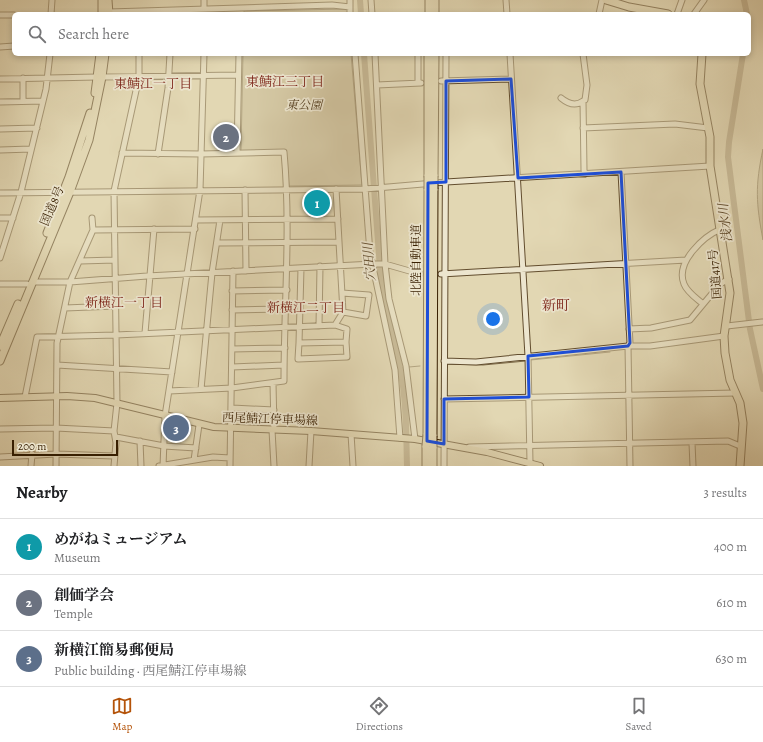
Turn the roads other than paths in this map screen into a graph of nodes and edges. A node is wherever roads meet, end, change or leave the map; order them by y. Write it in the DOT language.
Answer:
graph roads {
  1 [pos="52,0"];
  2 [pos="102,0"];
  3 [pos="108,0"];
  4 [pos="204,0"];
  5 [pos="289,0"];
  6 [pos="350,0"];
  7 [pos="370,0"];
  8 [pos="429,0"];
  9 [pos="435,0"];
  10 [pos="506,0"];
  11 [pos="602,0"];
  12 [pos="606,0"];
  13 [pos="682,0"];
  14 [pos="704,0"];
  15 [pos="290,7"];
  16 [pos="350,7"];
  17 [pos="51,12"];
  18 [pos="107,12"];
  19 [pos="107,12"];
  20 [pos="204,12"];
  21 [pos="240,12"];
  22 [pos="350,12"];
  23 [pos="372,12"];
  24 [pos="429,12"];
  25 [pos="435,12"];
  26 [pos="507,12"];
  27 [pos="599,12"];
  28 [pos="657,12"];
  29 [pos="677,12"];
  30 [pos="695,12"];
  31 [pos="0,15"];
  32 [pos="12,15"];
  33 [pos="12,46"];
  34 [pos="0,47"];
  35 [pos="50,56"];
  36 [pos="100,56"];
  37 [pos="105,56"];
  38 [pos="139,56"];
  39 [pos="170,56"];
  40 [pos="204,56"];
  41 [pos="239,56"];
  42 [pos="355,56"];
  43 [pos="375,56"];
  44 [pos="418,56"];
  45 [pos="428,56"];
  46 [pos="435,56"];
  47 [pos="446,56"];
  48 [pos="510,56"];
  49 [pos="583,56"];
  50 [pos="702,56"];
  51 [pos="238,75"];
  52 [pos="203,76"];
  53 [pos="139,77"];
  54 [pos="169,77"];
  55 [pos="23,78"];
  56 [pos="48,78"];
  57 [pos="100,78"];
  58 [pos="0,79"];
  59 [pos="511,79"];
  60 [pos="444,81"];
  61 [pos="377,85"];
  62 [pos="561,98"];
  63 [pos="23,101"];
  64 [pos="43,101"];
  65 [pos="582,101"];
  66 [pos="0,102"];
  67 [pos="37,128"];
  68 [pos="583,128"];
  69 [pos="708,128"];
  70 [pos="0,129"];
  71 [pos="31,149"];
  72 [pos="0,150"];
  73 [pos="237,152"];
  74 [pos="122,153"];
  75 [pos="158,154"];
  76 [pos="201,154"];
  77 [pos="710,166"];
  78 [pos="621,172"];
  79 [pos="585,174"];
  80 [pos="431,176"];
  81 [pos="518,178"];
  82 [pos="446,182"];
  83 [pos="381,187"];
  84 [pos="287,189"];
  85 [pos="336,189"];
  86 [pos="365,189"];
  87 [pos="200,190"];
  88 [pos="245,190"];
  89 [pos="114,191"];
  90 [pos="0,192"];
  91 [pos="21,192"];
  92 [pos="67,192"];
  93 [pos="0,218"];
  94 [pos="13,218"];
  95 [pos="92,218"];
  96 [pos="338,219"];
  97 [pos="196,220"];
  98 [pos="220,220"];
  99 [pos="245,220"];
  100 [pos="288,220"];
  101 [pos="154,229"];
  102 [pos="195,229"];
  103 [pos="721,229"];
  104 [pos="93,230"];
  105 [pos="114,230"];
  106 [pos="288,242"];
  107 [pos="339,242"];
  108 [pos="3,243"];
  109 [pos="217,243"];
  110 [pos="245,243"];
  111 [pos="0,258"];
  112 [pos="115,260"];
  113 [pos="686,260"];
  114 [pos="80,261"];
  115 [pos="373,264"];
  116 [pos="384,264"];
  117 [pos="625,264"];
  118 [pos="341,265"];
  119 [pos="320,266"];
  120 [pos="301,268"];
  121 [pos="523,268"];
  122 [pos="288,269"];
  123 [pos="233,271"];
  124 [pos="246,271"];
  125 [pos="212,273"];
  126 [pos="443,273"];
  127 [pos="187,274"];
  128 [pos="420,274"];
  129 [pos="150,276"];
  130 [pos="116,278"];
  131 [pos="729,279"];
  132 [pos="70,282"];
  133 [pos="29,283"];
  134 [pos="0,284"];
  135 [pos="287,290"];
  136 [pos="232,291"];
  137 [pos="342,292"];
  138 [pos="703,304"];
  139 [pos="115,306"];
  140 [pos="65,308"];
  141 [pos="286,309"];
  142 [pos="232,310"];
  143 [pos="343,312"];
  144 [pos="762,322"];
  145 [pos="335,325"];
  146 [pos="319,326"];
  147 [pos="727,326"];
  148 [pos="299,327"];
  149 [pos="285,328"];
  150 [pos="629,329"];
  151 [pos="232,330"];
  152 [pos="206,331"];
  153 [pos="178,332"];
  154 [pos="145,333"];
  155 [pos="116,336"];
  156 [pos="724,336"];
  157 [pos="58,337"];
  158 [pos="346,342"];
  159 [pos="299,343"];
  160 [pos="0,346"];
  161 [pos="628,346"];
  162 [pos="285,348"];
  163 [pos="232,349"];
  164 [pos="528,356"];
  165 [pos="0,361"];
  166 [pos="444,361"];
  167 [pos="57,365"];
  168 [pos="284,366"];
  169 [pos="232,367"];
  170 [pos="116,368"];
  171 [pos="172,372"];
  172 [pos="272,383"];
  173 [pos="232,388"];
  174 [pos="201,389"];
  175 [pos="169,391"];
  176 [pos="736,393"];
  177 [pos="628,395"];
  178 [pos="55,396"];
  179 [pos="24,397"];
  180 [pos="0,398"];
  181 [pos="529,398"];
  182 [pos="444,399"];
  183 [pos="117,402"];
  184 [pos="232,408"];
  185 [pos="274,410"];
  186 [pos="165,416"];
  187 [pos="199,425"];
  188 [pos="56,428"];
  189 [pos="231,428"];
  190 [pos="0,429"];
  191 [pos="114,430"];
  192 [pos="273,430"];
  193 [pos="311,431"];
  194 [pos="351,434"];
  195 [pos="116,437"];
  196 [pos="401,438"];
  197 [pos="413,438"];
  198 [pos="140,441"];
  199 [pos="692,442"];
  200 [pos="629,443"];
  201 [pos="444,444"];
  202 [pos="530,445"];
  203 [pos="164,446"];
  204 [pos="430,446"];
  205 [pos="740,446"];
  206 [pos="196,448"];
  207 [pos="460,448"];
  208 [pos="32,454"];
  209 [pos="56,454"];
  210 [pos="114,456"];
  211 [pos="0,457"];
  212 [pos="230,458"];
  213 [pos="194,460"];
  214 [pos="530,463"];
  215 [pos="31,466"];
  216 [pos="56,466"];
  217 [pos="114,466"];
  218 [pos="141,466"];
  219 [pos="161,466"];
  220 [pos="230,466"];
  221 [pos="274,466"];
  222 [pos="309,466"];
  223 [pos="353,466"];
  224 [pos="426,466"];
  225 [pos="432,466"];
  226 [pos="444,466"];
  227 [pos="540,466"];
  228 [pos="630,466"];
  229 [pos="693,466"];
  230 [pos="740,466"];
  1 -- 17 [label="street"];
  2 -- 18 [label="highway"];
  3 -- 19 [label="highway"];
  4 -- 20 [label="street"];
  5 -- 15 [label="street"];
  6 -- 16 [label="street"];
  7 -- 23 [label="street"];
  8 -- 24 [label="highway"];
  9 -- 25 [label="highway"];
  10 -- 26 [label="street"];
  11 -- 27 [label="street"];
  12 -- 28 [label="highway"];
  13 -- 29 [label="street"];
  14 -- 30 [label="street"];
  15 -- 16 [label="street"];
  15 -- 21 [label="street"];
  16 -- 22 [label="street"];
  20 -- 21 [label="street"];
  31 -- 32 [label="street"];
  33 -- 34 [label="street"];
  35 -- 56 [label="street"];
  36 -- 57 [label="highway, 国道8号"];
  37 -- 57 [label="highway, 国道8号"];
  38 -- 53 [label="street"];
  39 -- 54 [label="street"];
  40 -- 52 [label="street"];
  41 -- 51 [label="street"];
  42 -- 86 [label="street"];
  43 -- 61 [label="street"];
  44 -- 61 [label="street"];
  45 -- 80 [label="highway, 北陸自動車道"];
  46 -- 80 [label="highway, 北陸自動車道"];
  47 -- 60 [label="street"];
  48 -- 59 [label="street"];
  49 -- 65 [label="street"];
  50 -- 69 [label="highway, 国道417号"];
  51 -- 52 [label="street"];
  51 -- 73 [label="street"];
  52 -- 54 [label="street"];
  52 -- 76 [label="street"];
  53 -- 54 [label="street"];
  53 -- 57 [label="street"];
  53 -- 74 [label="street"];
  54 -- 75 [label="street"];
  55 -- 56 [label="street"];
  55 -- 58 [label="street"];
  55 -- 63 [label="street"];
  56 -- 57 [label="street"];
  56 -- 64 [label="street"];
  57 -- 92 [label="highway, 国道8号"];
  59 -- 60 [label="street"];
  59 -- 81 [label="street"];
  60 -- 82 [label="street"];
  61 -- 83 [label="street"];
  62 -- 65 [label="street"];
  63 -- 64 [label="street"];
  63 -- 66 [label="street"];
  64 -- 67 [label="street"];
  65 -- 68 [label="street"];
  67 -- 70 [label="street"];
  67 -- 71 [label="street"];
  68 -- 69 [label="street"];
  68 -- 79 [label="street"];
  69 -- 77 [label="highway, 国道417号"];
  71 -- 72 [label="street"];
  71 -- 91 [label="street"];
  73 -- 76 [label="street"];
  73 -- 84 [label="street"];
  74 -- 75 [label="street"];
  74 -- 89 [label="street"];
  75 -- 76 [label="street"];
  76 -- 87 [label="street"];
  77 -- 78 [label="street"];
  77 -- 103 [label="highway, 国道417号"];
  78 -- 79 [label="street"];
  78 -- 117 [label="street"];
  79 -- 81 [label="street"];
  80 -- 204 [label="highway, 北陸自動車道, bridge"];
  81 -- 82 [label="street"];
  81 -- 121 [label="street"];
  82 -- 83 [label="street"];
  82 -- 126 [label="street"];
  83 -- 86 [label="street"];
  83 -- 116 [label="street"];
  84 -- 85 [label="street"];
  84 -- 88 [label="street"];
  84 -- 100 [label="street"];
  85 -- 86 [label="street"];
  85 -- 96 [label="street"];
  86 -- 115 [label="street"];
  87 -- 88 [label="street"];
  87 -- 89 [label="street"];
  87 -- 97 [label="street"];
  88 -- 99 [label="street"];
  89 -- 92 [label="street"];
  89 -- 105 [label="street"];
  90 -- 91 [label="street"];
  91 -- 92 [label="street"];
  91 -- 94 [label="street"];
  92 -- 133 [label="highway, 国道8号"];
  93 -- 94 [label="street"];
  94 -- 108 [label="street"];
  95 -- 104 [label="street"];
  96 -- 100 [label="street"];
  96 -- 107 [label="street"];
  97 -- 98 [label="street"];
  97 -- 102 [label="street"];
  98 -- 99 [label="street"];
  98 -- 109 [label="street"];
  99 -- 100 [label="street"];
  99 -- 110 [label="street"];
  100 -- 106 [label="street"];
  101 -- 102 [label="street"];
  101 -- 105 [label="street"];
  101 -- 129 [label="street"];
  102 -- 127 [label="street"];
  103 -- 113 [label="street"];
  103 -- 131 [label="highway, 国道417号"];
  104 -- 105 [label="street"];
  104 -- 114 [label="street"];
  105 -- 112 [label="street"];
  106 -- 107 [label="street"];
  106 -- 110 [label="street"];
  106 -- 122 [label="street"];
  107 -- 118 [label="street"];
  108 -- 111 [label="street"];
  109 -- 110 [label="street"];
  109 -- 125 [label="street"];
  110 -- 124 [label="street"];
  112 -- 114 [label="street"];
  112 -- 130 [label="street"];
  113 -- 117 [label="street"];
  113 -- 138 [label="street"];
  114 -- 132 [label="street"];
  115 -- 116 [label="street"];
  115 -- 118 [label="street"];
  115 -- 196 [label="street"];
  116 -- 128 [label="street"];
  116 -- 197 [label="street"];
  117 -- 121 [label="street"];
  117 -- 150 [label="street"];
  118 -- 119 [label="street"];
  118 -- 137 [label="street"];
  119 -- 120 [label="street"];
  119 -- 146 [label="street"];
  120 -- 122 [label="street"];
  120 -- 148 [label="street"];
  121 -- 126 [label="street"];
  121 -- 164 [label="street"];
  122 -- 124 [label="street"];
  122 -- 135 [label="street"];
  123 -- 124 [label="street"];
  123 -- 125 [label="street"];
  123 -- 136 [label="street"];
  125 -- 127 [label="street"];
  125 -- 152 [label="street"];
  126 -- 166 [label="street"];
  127 -- 129 [label="street"];
  127 -- 153 [label="street"];
  129 -- 130 [label="street"];
  129 -- 154 [label="street"];
  130 -- 132 [label="street"];
  130 -- 139 [label="street"];
  131 -- 138 [label="street"];
  131 -- 147 [label="highway, 国道417号"];
  132 -- 133 [label="street"];
  132 -- 140 [label="street"];
  133 -- 134 [label="street"];
  133 -- 160 [label="highway, 国道8号"];
  133 -- 165 [label="highway, 国道8号"];
  135 -- 136 [label="street"];
  135 -- 141 [label="street"];
  136 -- 142 [label="street"];
  137 -- 143 [label="street"];
  137 -- 143 [label="street"];
  138 -- 150 [label="street"];
  139 -- 140 [label="street"];
  139 -- 155 [label="street"];
  140 -- 157 [label="street"];
  141 -- 142 [label="street"];
  141 -- 149 [label="street"];
  142 -- 151 [label="street"];
  143 -- 145 [label="street"];
  144 -- 147 [label="street"];
  145 -- 146 [label="street"];
  145 -- 158 [label="street"];
  146 -- 148 [label="street"];
  147 -- 156 [label="highway, 国道417号"];
  148 -- 149 [label="street"];
  148 -- 159 [label="street"];
  149 -- 151 [label="street"];
  149 -- 162 [label="street"];
  150 -- 161 [label="street"];
  151 -- 152 [label="street"];
  151 -- 163 [label="street"];
  152 -- 153 [label="street"];
  152 -- 174 [label="street"];
  153 -- 154 [label="street"];
  153 -- 171 [label="street"];
  154 -- 155 [label="street"];
  155 -- 157 [label="street"];
  155 -- 170 [label="street"];
  156 -- 161 [label="street"];
  156 -- 176 [label="highway, 国道417号"];
  157 -- 167 [label="street"];
  157 -- 179 [label="street"];
  158 -- 159 [label="street"];
  158 -- 159 [label="street"];
  161 -- 164 [label="street"];
  161 -- 177 [label="street"];
  162 -- 163 [label="street"];
  162 -- 168 [label="street"];
  163 -- 169 [label="street"];
  164 -- 166 [label="street"];
  164 -- 181 [label="street"];
  166 -- 182 [label="street"];
  167 -- 170 [label="street"];
  167 -- 178 [label="street"];
  168 -- 169 [label="street"];
  168 -- 172 [label="street"];
  169 -- 173 [label="street"];
  170 -- 171 [label="street"];
  170 -- 183 [label="street"];
  171 -- 175 [label="street"];
  172 -- 173 [label="street"];
  172 -- 185 [label="street"];
  173 -- 174 [label="street"];
  173 -- 184 [label="street"];
  174 -- 175 [label="street"];
  175 -- 186 [label="street"];
  176 -- 177 [label="street"];
  176 -- 205 [label="highway, 国道417号"];
  177 -- 181 [label="street"];
  177 -- 200 [label="street"];
  178 -- 179 [label="main road, 西尾鯖江停車場線"];
  178 -- 183 [label="main road, 西尾鯖江停車場線"];
  178 -- 188 [label="street"];
  179 -- 180 [label="main road, 西尾鯖江停車場線"];
  181 -- 182 [label="street"];
  181 -- 202 [label="street"];
  182 -- 201 [label="street"];
  183 -- 186 [label="main road, 西尾鯖江停車場線"];
  183 -- 191 [label="street"];
  184 -- 185 [label="street"];
  184 -- 189 [label="street"];
  185 -- 192 [label="street"];
  186 -- 187 [label="main road, 西尾鯖江停車場線"];
  186 -- 203 [label="street"];
  187 -- 189 [label="main road, 西尾鯖江停車場線"];
  187 -- 206 [label="street"];
  188 -- 190 [label="street"];
  188 -- 191 [label="street"];
  188 -- 209 [label="street"];
  189 -- 192 [label="main road, 西尾鯖江停車場線"];
  189 -- 212 [label="street"];
  191 -- 195 [label="street"];
  192 -- 193 [label="main road, 西尾鯖江停車場線"];
  192 -- 221 [label="street"];
  193 -- 194 [label="main road, 西尾鯖江停車場線"];
  193 -- 222 [label="street"];
  194 -- 196 [label="main road, 西尾鯖江停車場線"];
  194 -- 223 [label="street"];
  195 -- 198 [label="street"];
  195 -- 210 [label="street"];
  196 -- 197 [label="main road, 西尾鯖江停車場線"];
  197 -- 201 [label="main road, 西尾鯖江停車場線"];
  198 -- 203 [label="street"];
  198 -- 218 [label="street"];
  199 -- 200 [label="street"];
  199 -- 205 [label="street"];
  199 -- 229 [label="street"];
  200 -- 202 [label="street"];
  200 -- 228 [label="street"];
  201 -- 207 [label="main road, 西尾鯖江停車場線"];
  201 -- 226 [label="street"];
  202 -- 207 [label="street"];
  202 -- 214 [label="street"];
  203 -- 206 [label="street"];
  203 -- 219 [label="street"];
  204 -- 224 [label="highway, 北陸自動車道"];
  204 -- 225 [label="highway, 北陸自動車道"];
  205 -- 230 [label="highway, 国道417号"];
  206 -- 213 [label="street"];
  207 -- 214 [label="main road, 西尾鯖江停車場線"];
  208 -- 209 [label="street"];
  208 -- 211 [label="street"];
  208 -- 215 [label="street"];
  209 -- 210 [label="street"];
  209 -- 216 [label="street"];
  210 -- 217 [label="street"];
  212 -- 213 [label="street"];
  212 -- 220 [label="street"];
  213 -- 219 [label="street"];
  214 -- 227 [label="main road, 西尾鯖江停車場線"];
}
